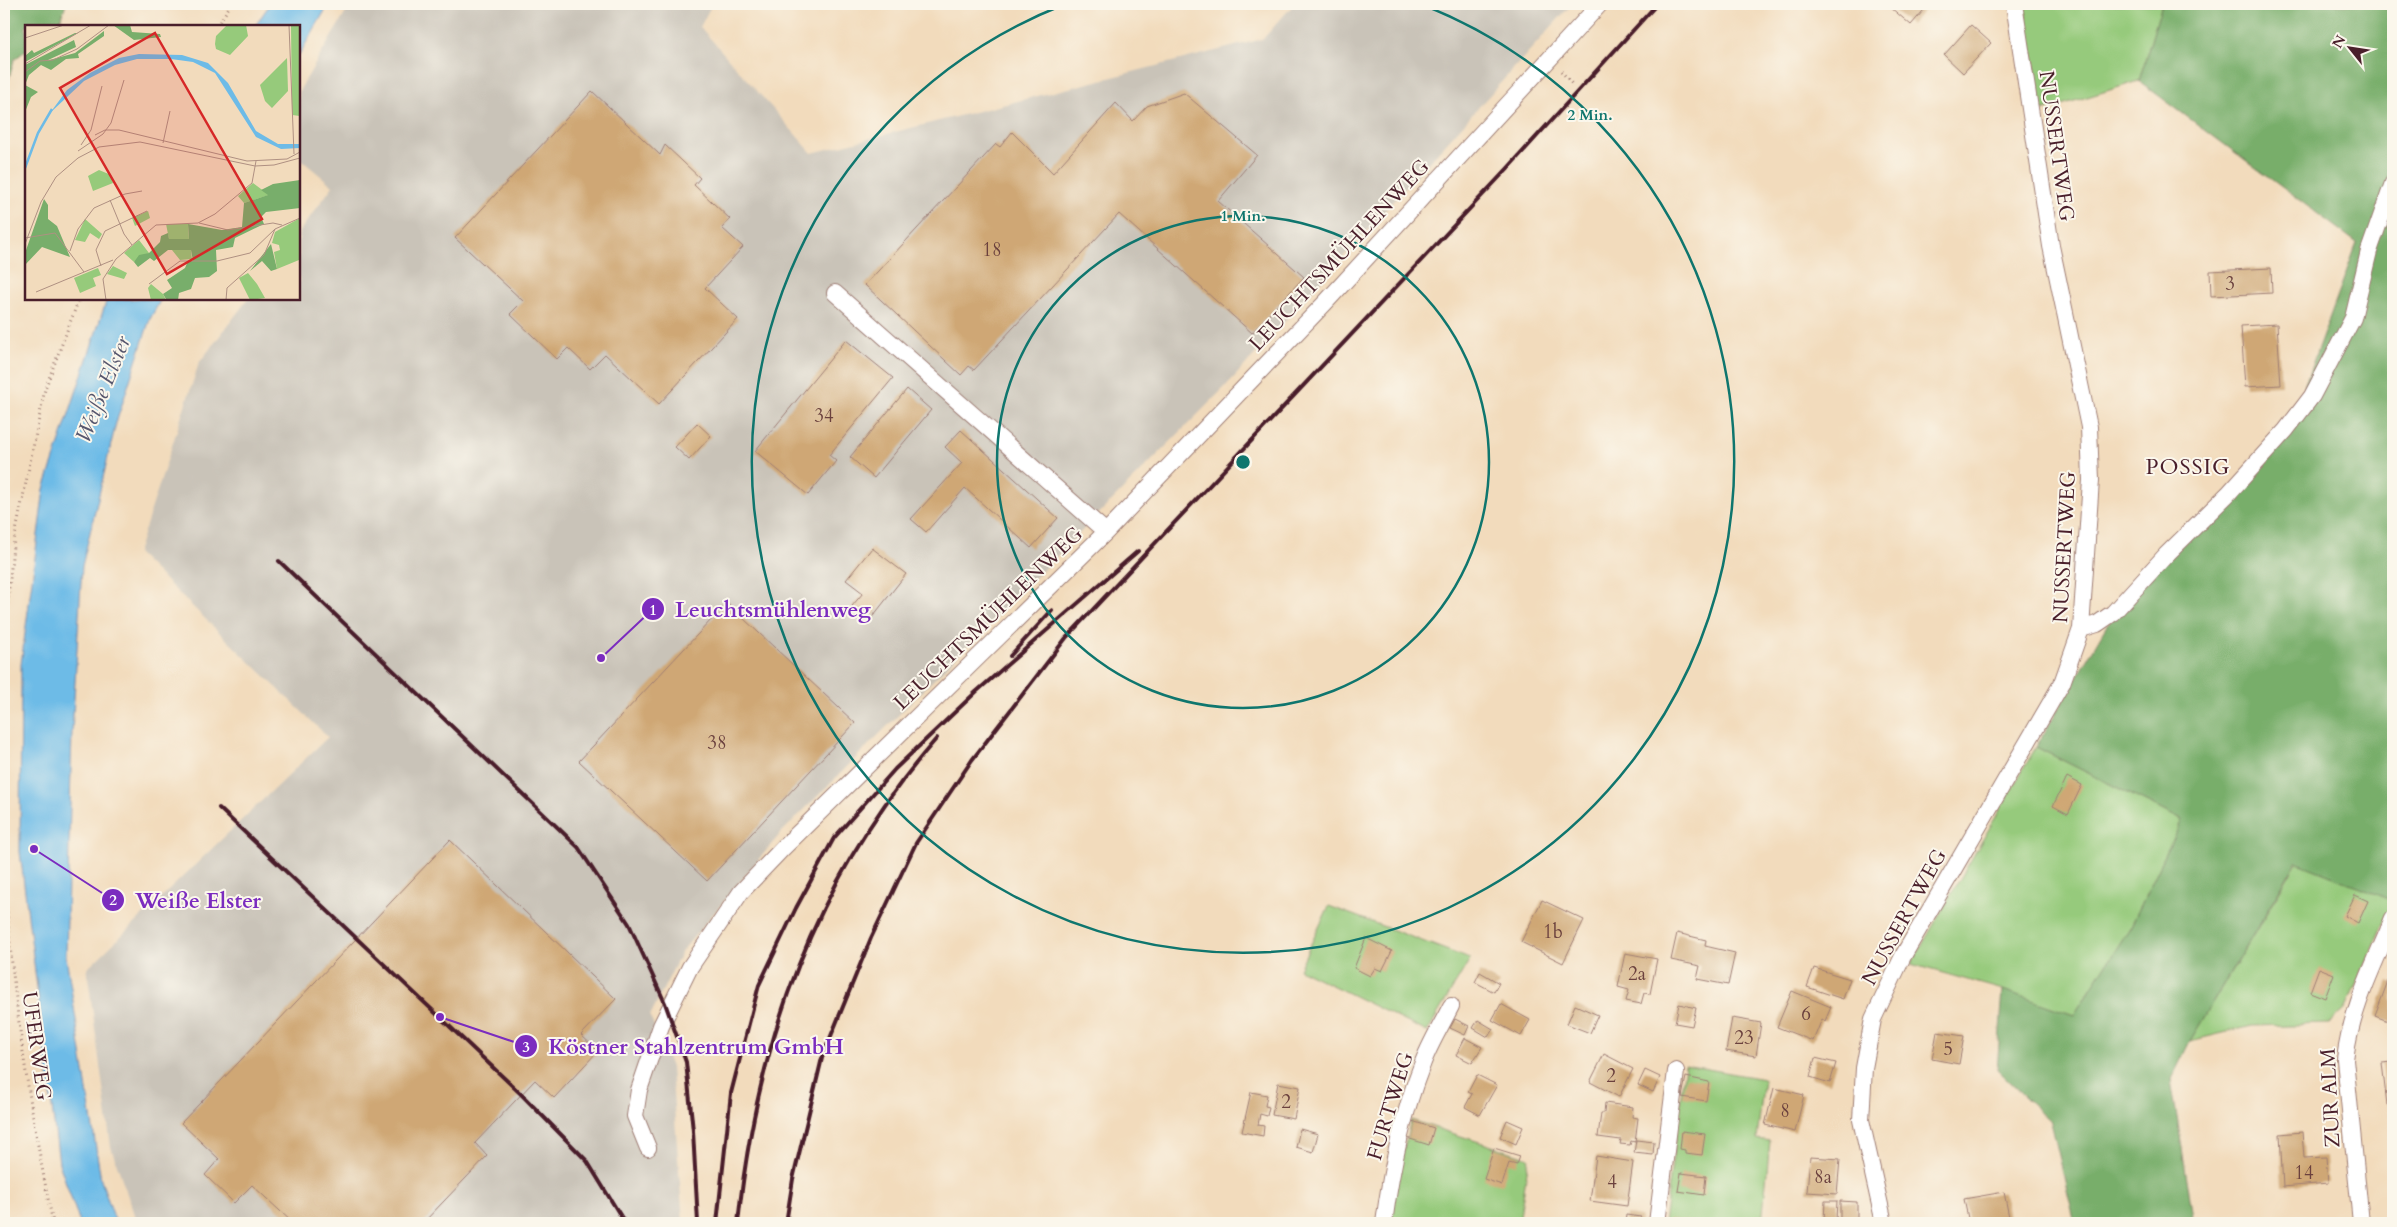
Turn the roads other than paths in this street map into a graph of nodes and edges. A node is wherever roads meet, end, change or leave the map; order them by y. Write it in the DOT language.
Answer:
graph roads {
  1 [pos="1600,4"];
  2 [pos="2014,4"];
  3 [pos="2393,183"];
  4 [pos="835,293"];
  5 [pos="1106,532"];
  6 [pos="2082,629"];
  7 [pos="2393,919"];
  8 [pos="1451,1006"];
  9 [pos="1676,1071"];
  10 [pos="648,1148"];
  11 [pos="1384,1223"];
  12 [pos="1658,1223"];
  13 [pos="1884,1223"];
  14 [pos="2361,1223"];
  1 -- 5 [label="street, LEUCHTSMÜHLENWEG"];
  2 -- 6 [label="street, NUSSERTWEG"];
  3 -- 6 [label="street"];
  4 -- 5 [label="street, LEUCHTSMÜHLENWEG"];
  5 -- 10 [label="street, LEUCHTSMÜHLENWEG"];
  6 -- 13 [label="street, NUSSERTWEG"];
  7 -- 14 [label="street, ZUR ALM"];
  8 -- 11 [label="street, FURTWEG"];
  9 -- 12 [label="street"];
}
